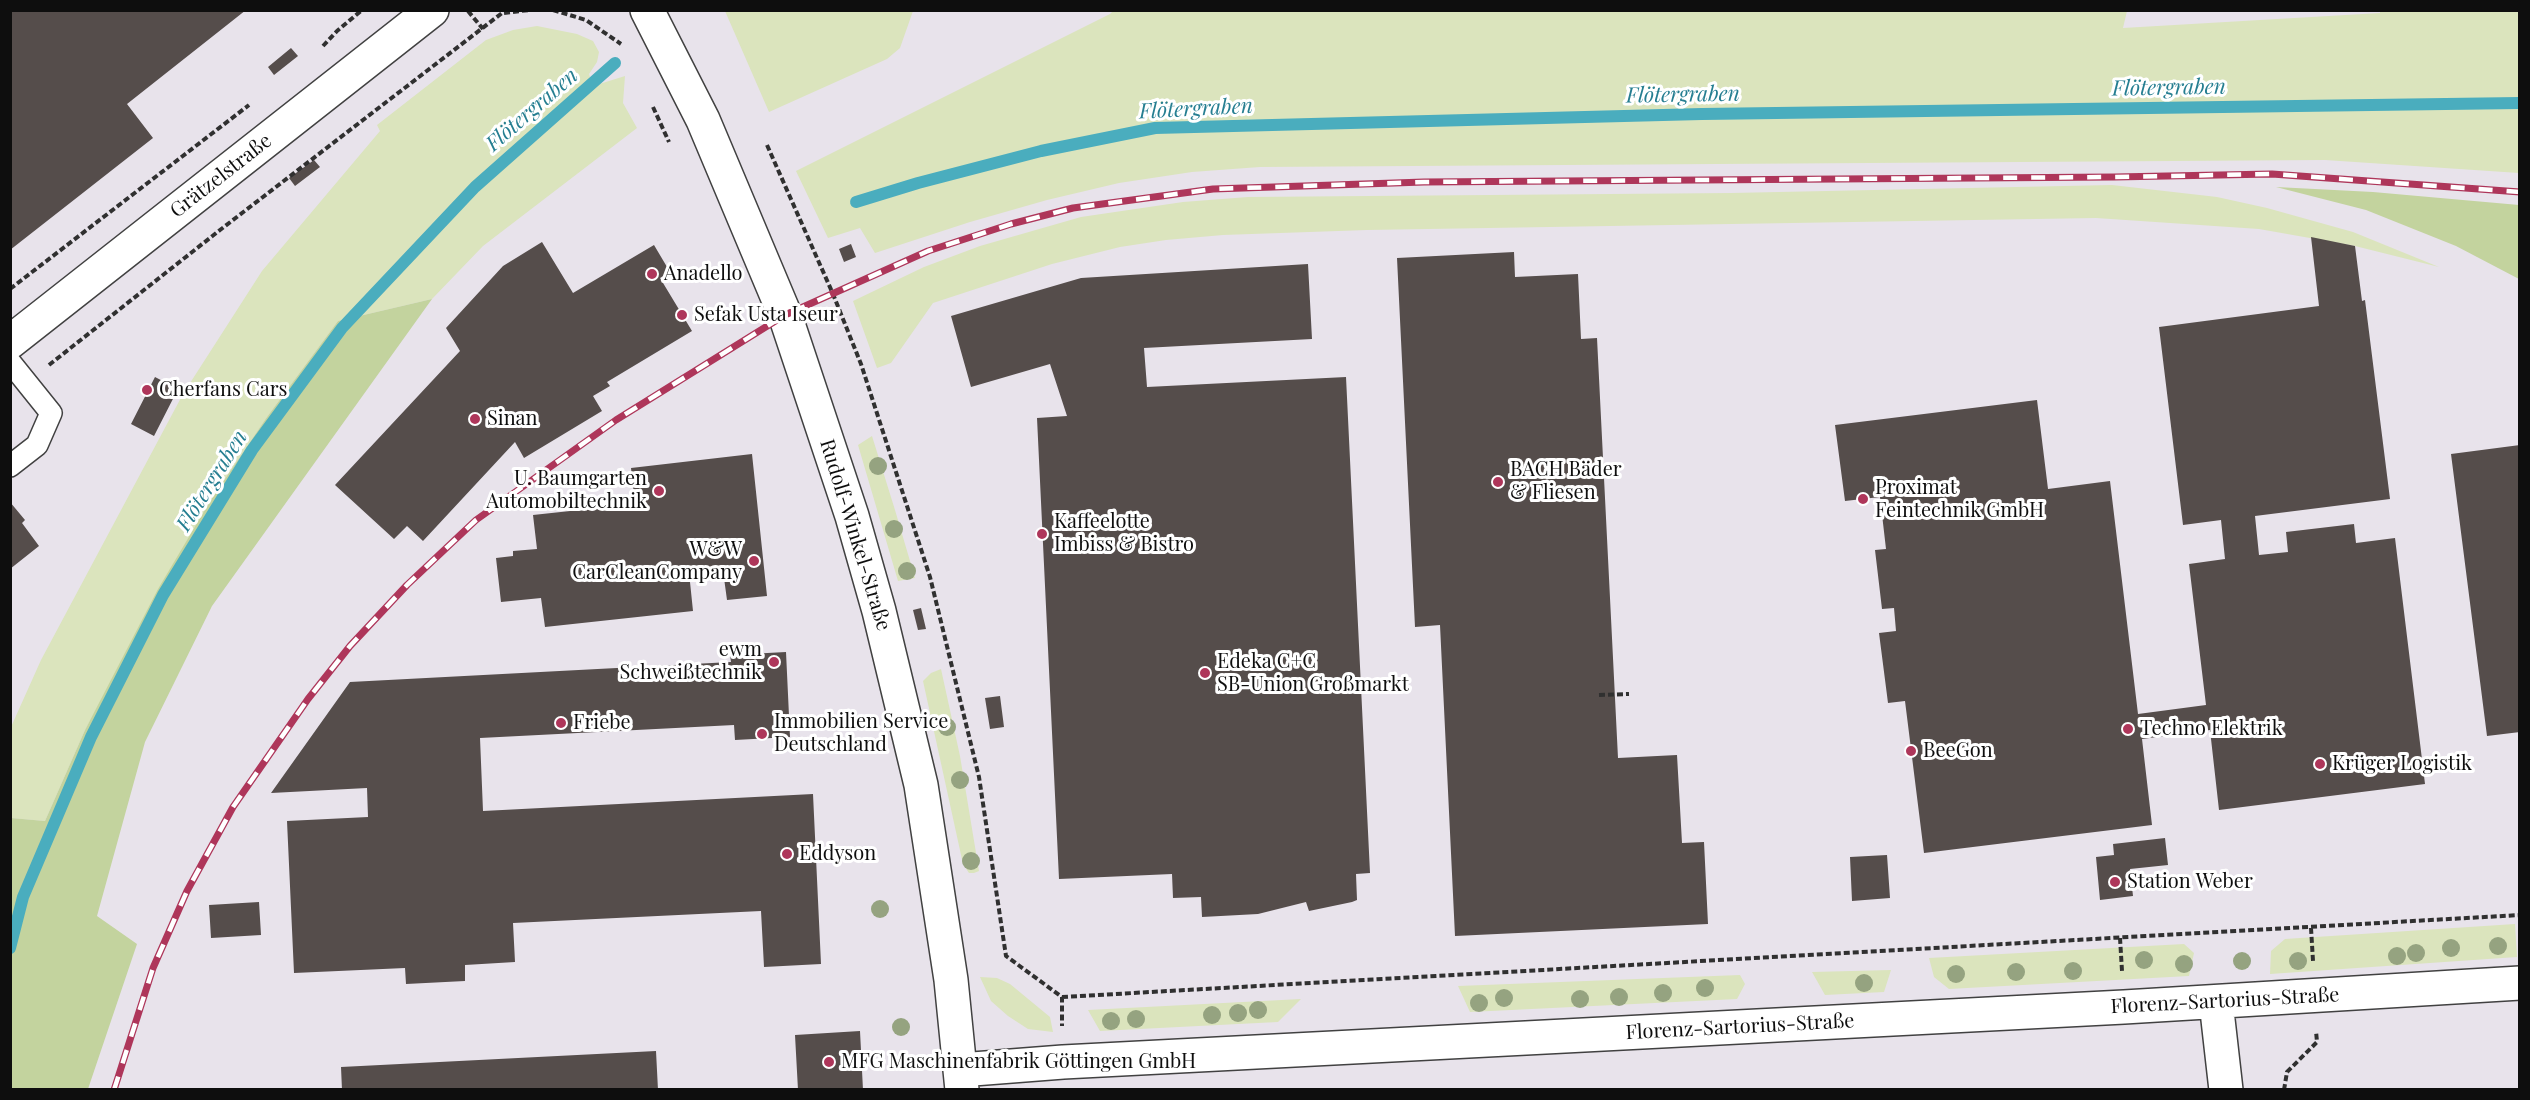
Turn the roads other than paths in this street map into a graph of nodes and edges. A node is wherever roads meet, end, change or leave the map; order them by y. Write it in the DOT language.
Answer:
graph roads {
  1 [pos="432,10"];
  2 [pos="647,10"];
  3 [pos="10,342"];
  4 [pos="10,362"];
  5 [pos="10,466"];
  6 [pos="2520,983"];
  7 [pos="2216,1002"];
  8 [pos="961,1080"];
  9 [pos="2226,1089"];
  1 -- 3 [label="street, Grätzelstraße"];
  2 -- 8 [label="street, Rudolf-Winkel-Straße"];
  4 -- 5 [label="lane"];
  6 -- 7 [label="street, Florenz-Sartorius-Straße"];
  7 -- 8 [label="street, Florenz-Sartorius-Straße"];
  7 -- 9 [label="street"];
}
